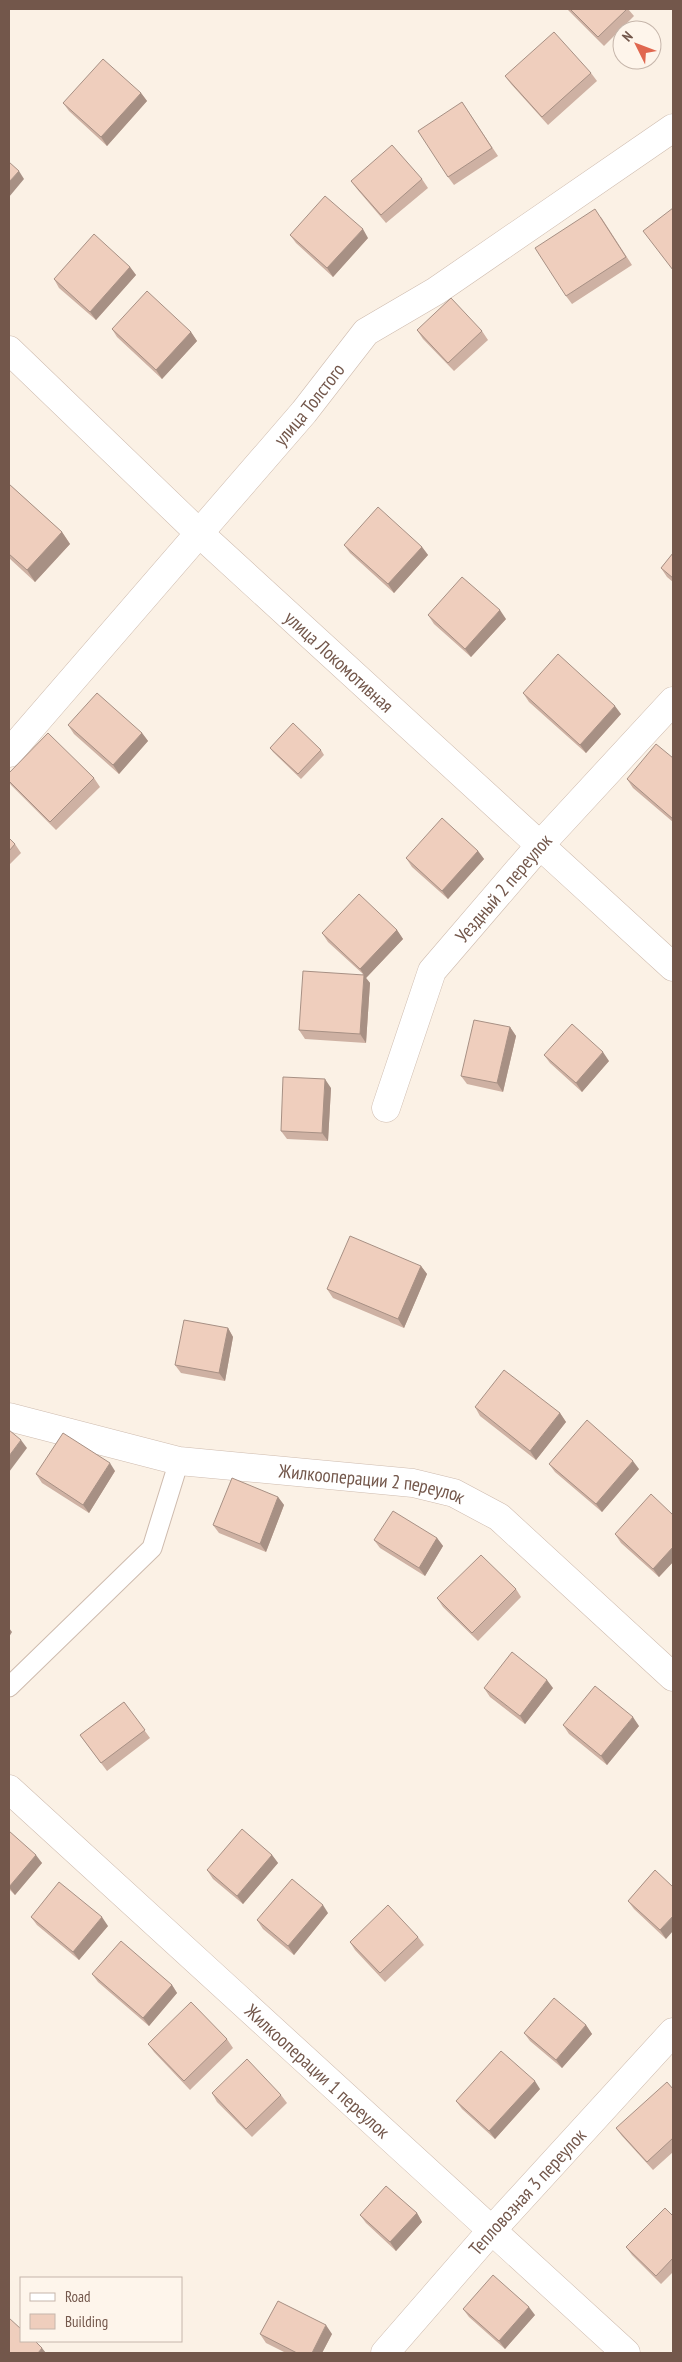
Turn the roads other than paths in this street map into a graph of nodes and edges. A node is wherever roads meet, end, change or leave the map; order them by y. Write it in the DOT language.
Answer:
graph roads {
  1 [pos="672,132"];
  2 [pos="9,350"];
  3 [pos="199,533"];
  4 [pos="673,701"];
  5 [pos="9,753"];
  6 [pos="541,844"];
  7 [pos="673,967"];
  8 [pos="386,1108"];
  9 [pos="9,1417"];
  10 [pos="179,1462"];
  11 [pos="673,1677"];
  12 [pos="9,1687"];
  13 [pos="9,1789"];
  14 [pos="673,2032"];
  15 [pos="491,2231"];
  16 [pos="385,2353"];
  17 [pos="626,2353"];
  1 -- 3 [label="street, улица Толстого"];
  2 -- 3 [label="street, улица Локомотивная"];
  3 -- 5 [label="street, улица Толстого"];
  3 -- 6 [label="street, улица Локомотивная"];
  4 -- 6 [label="street, Уездный 2 переулок"];
  6 -- 7 [label="street, улица Локомотивная"];
  6 -- 8 [label="street, Уездный 2 переулок"];
  9 -- 10 [label="street, Жилкооперации 2 переулок"];
  10 -- 11 [label="street, Жилкооперации 2 переулок"];
  10 -- 12 [label="lane"];
  13 -- 15 [label="street, Жилкооперации 1 переулок"];
  14 -- 15 [label="street, Тепловозная 3 переулок"];
  15 -- 16 [label="street, Тепловозная 3 переулок"];
  15 -- 17 [label="street, Жилкооперации 1 переулок"];
}
